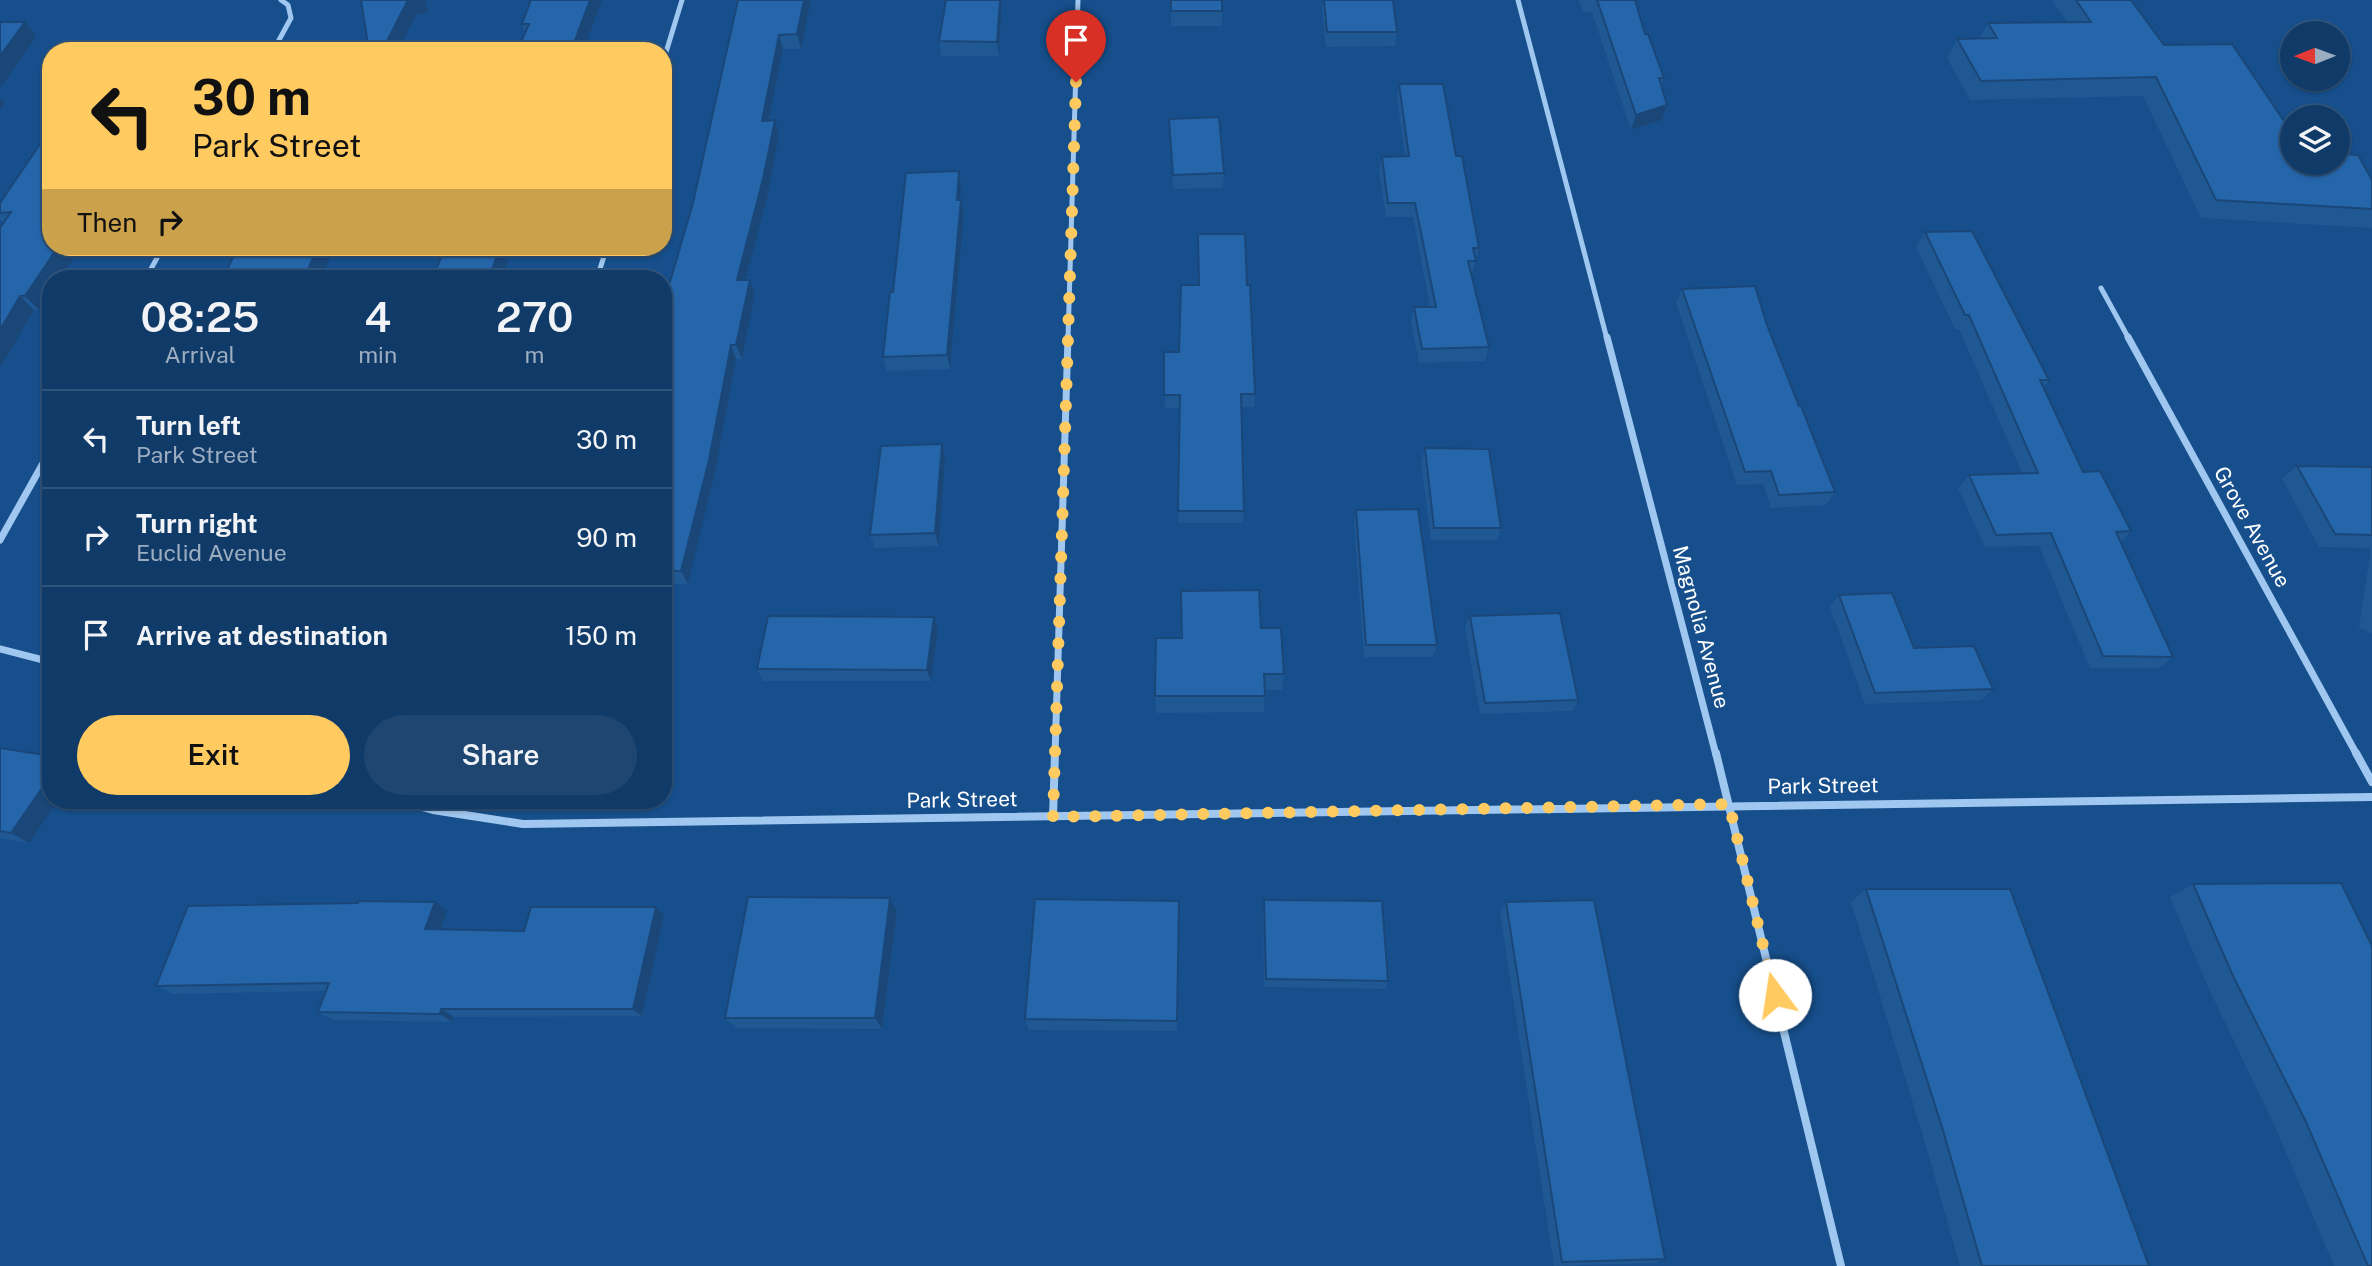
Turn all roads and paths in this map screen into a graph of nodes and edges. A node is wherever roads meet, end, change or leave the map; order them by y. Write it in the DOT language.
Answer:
graph roads {
  1 [pos="281,0"];
  2 [pos="682,0"];
  3 [pos="1078,0"];
  4 [pos="1518,0"];
  5 [pos="278,42"];
  6 [pos="669,42"];
  7 [pos="2101,288"];
  8 [pos="42,465"];
  9 [pos="0,540"];
  10 [pos="0,649"];
  11 [pos="42,660"];
  12 [pos="2372,782"];
  13 [pos="2372,797"];
  14 [pos="1729,804"];
  15 [pos="429,809"];
  16 [pos="433,810"];
  17 [pos="1053,817"];
  18 [pos="1841,1266"];
  1 -- 5 [label="street"];
  2 -- 6 [label="street"];
  3 -- 17 [label="street"];
  4 -- 14 [label="street, Magnolia Avenue"];
  7 -- 12 [label="street, Grove Avenue"];
  8 -- 9 [label="street"];
  10 -- 11 [label="street"];
  13 -- 14 [label="street, Park Street"];
  14 -- 17 [label="street, Park Street"];
  14 -- 18 [label="street, Magnolia Avenue"];
  15 -- 16 [label="street, Park Street"];
  16 -- 17 [label="street, Park Street"];
}
